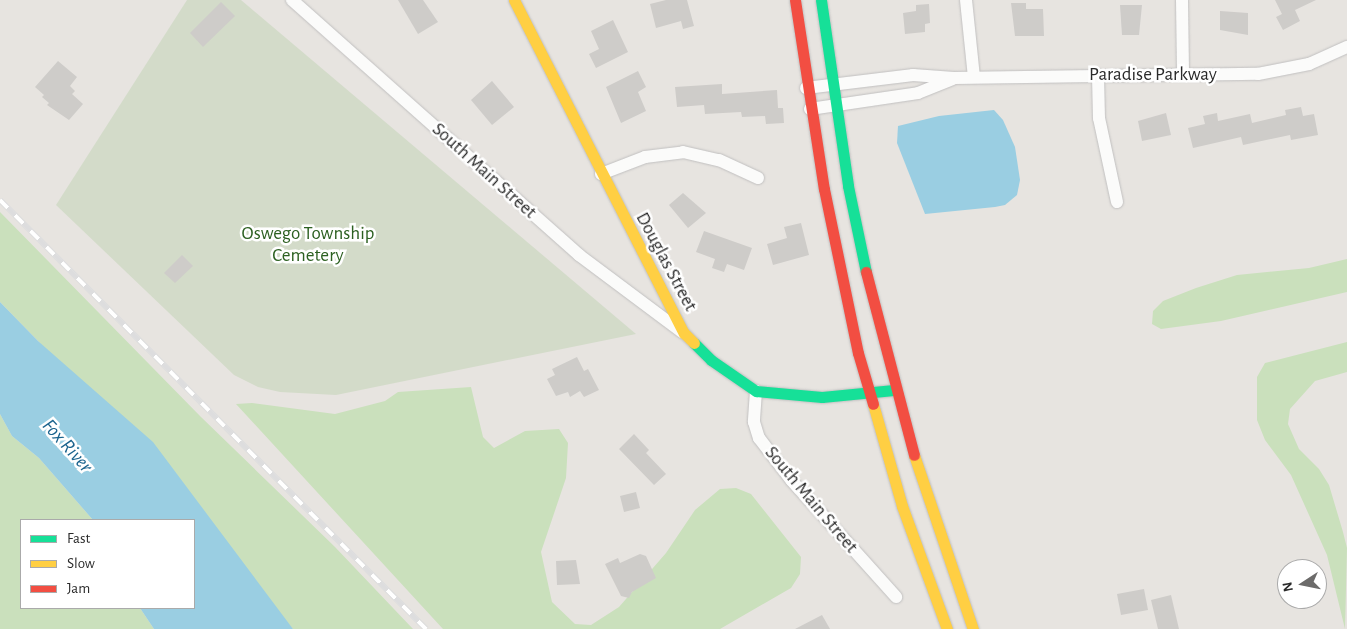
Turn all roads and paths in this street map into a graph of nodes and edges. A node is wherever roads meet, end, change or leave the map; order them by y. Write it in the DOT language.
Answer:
graph roads {
  1 [pos="292,0"];
  2 [pos="514,0"];
  3 [pos="795,0"];
  4 [pos="822,0"];
  5 [pos="966,0"];
  6 [pos="1182,0"];
  7 [pos="1347,47"];
  8 [pos="1183,74"];
  9 [pos="1098,75"];
  10 [pos="974,76"];
  11 [pos="954,78"];
  12 [pos="832,84"];
  13 [pos="806,88"];
  14 [pos="835,106"];
  15 [pos="810,109"];
  16 [pos="601,174"];
  17 [pos="758,178"];
  18 [pos="1117,202"];
  19 [pos="684,333"];
  20 [pos="894,390"];
  21 [pos="756,391"];
  22 [pos="869,394"];
  23 [pos="896,596"];
  24 [pos="947,629"];
  25 [pos="972,629"];
  1 -- 19 [label="street, South Main Street"];
  2 -- 16 [label="main road, Douglas Street"];
  3 -- 13 [label="main road"];
  4 -- 12 [label="main road"];
  5 -- 10 [label="street"];
  6 -- 8 [label="street"];
  7 -- 8 [label="street, Paradise Parkway"];
  8 -- 9 [label="street, Paradise Parkway"];
  9 -- 10 [label="street, Paradise Parkway"];
  9 -- 18 [label="street"];
  10 -- 11 [label="street, Paradise Parkway"];
  11 -- 12 [label="street, Paradise Parkway"];
  11 -- 14 [label="street, Paradise Parkway"];
  12 -- 13 [label="street, Paradise Parkway"];
  12 -- 14 [label="main road"];
  13 -- 15 [label="main road"];
  14 -- 15 [label="street, Paradise Parkway"];
  14 -- 20 [label="main road"];
  15 -- 22 [label="main road"];
  16 -- 17 [label="street"];
  16 -- 19 [label="main road, Douglas Street"];
  19 -- 21 [label="main road, Douglas Street"];
  20 -- 22 [label="main road, Douglas Street"];
  20 -- 25 [label="main road"];
  21 -- 22 [label="main road, Douglas Street"];
  21 -- 23 [label="street, South Main Street"];
  22 -- 24 [label="main road"];
}
